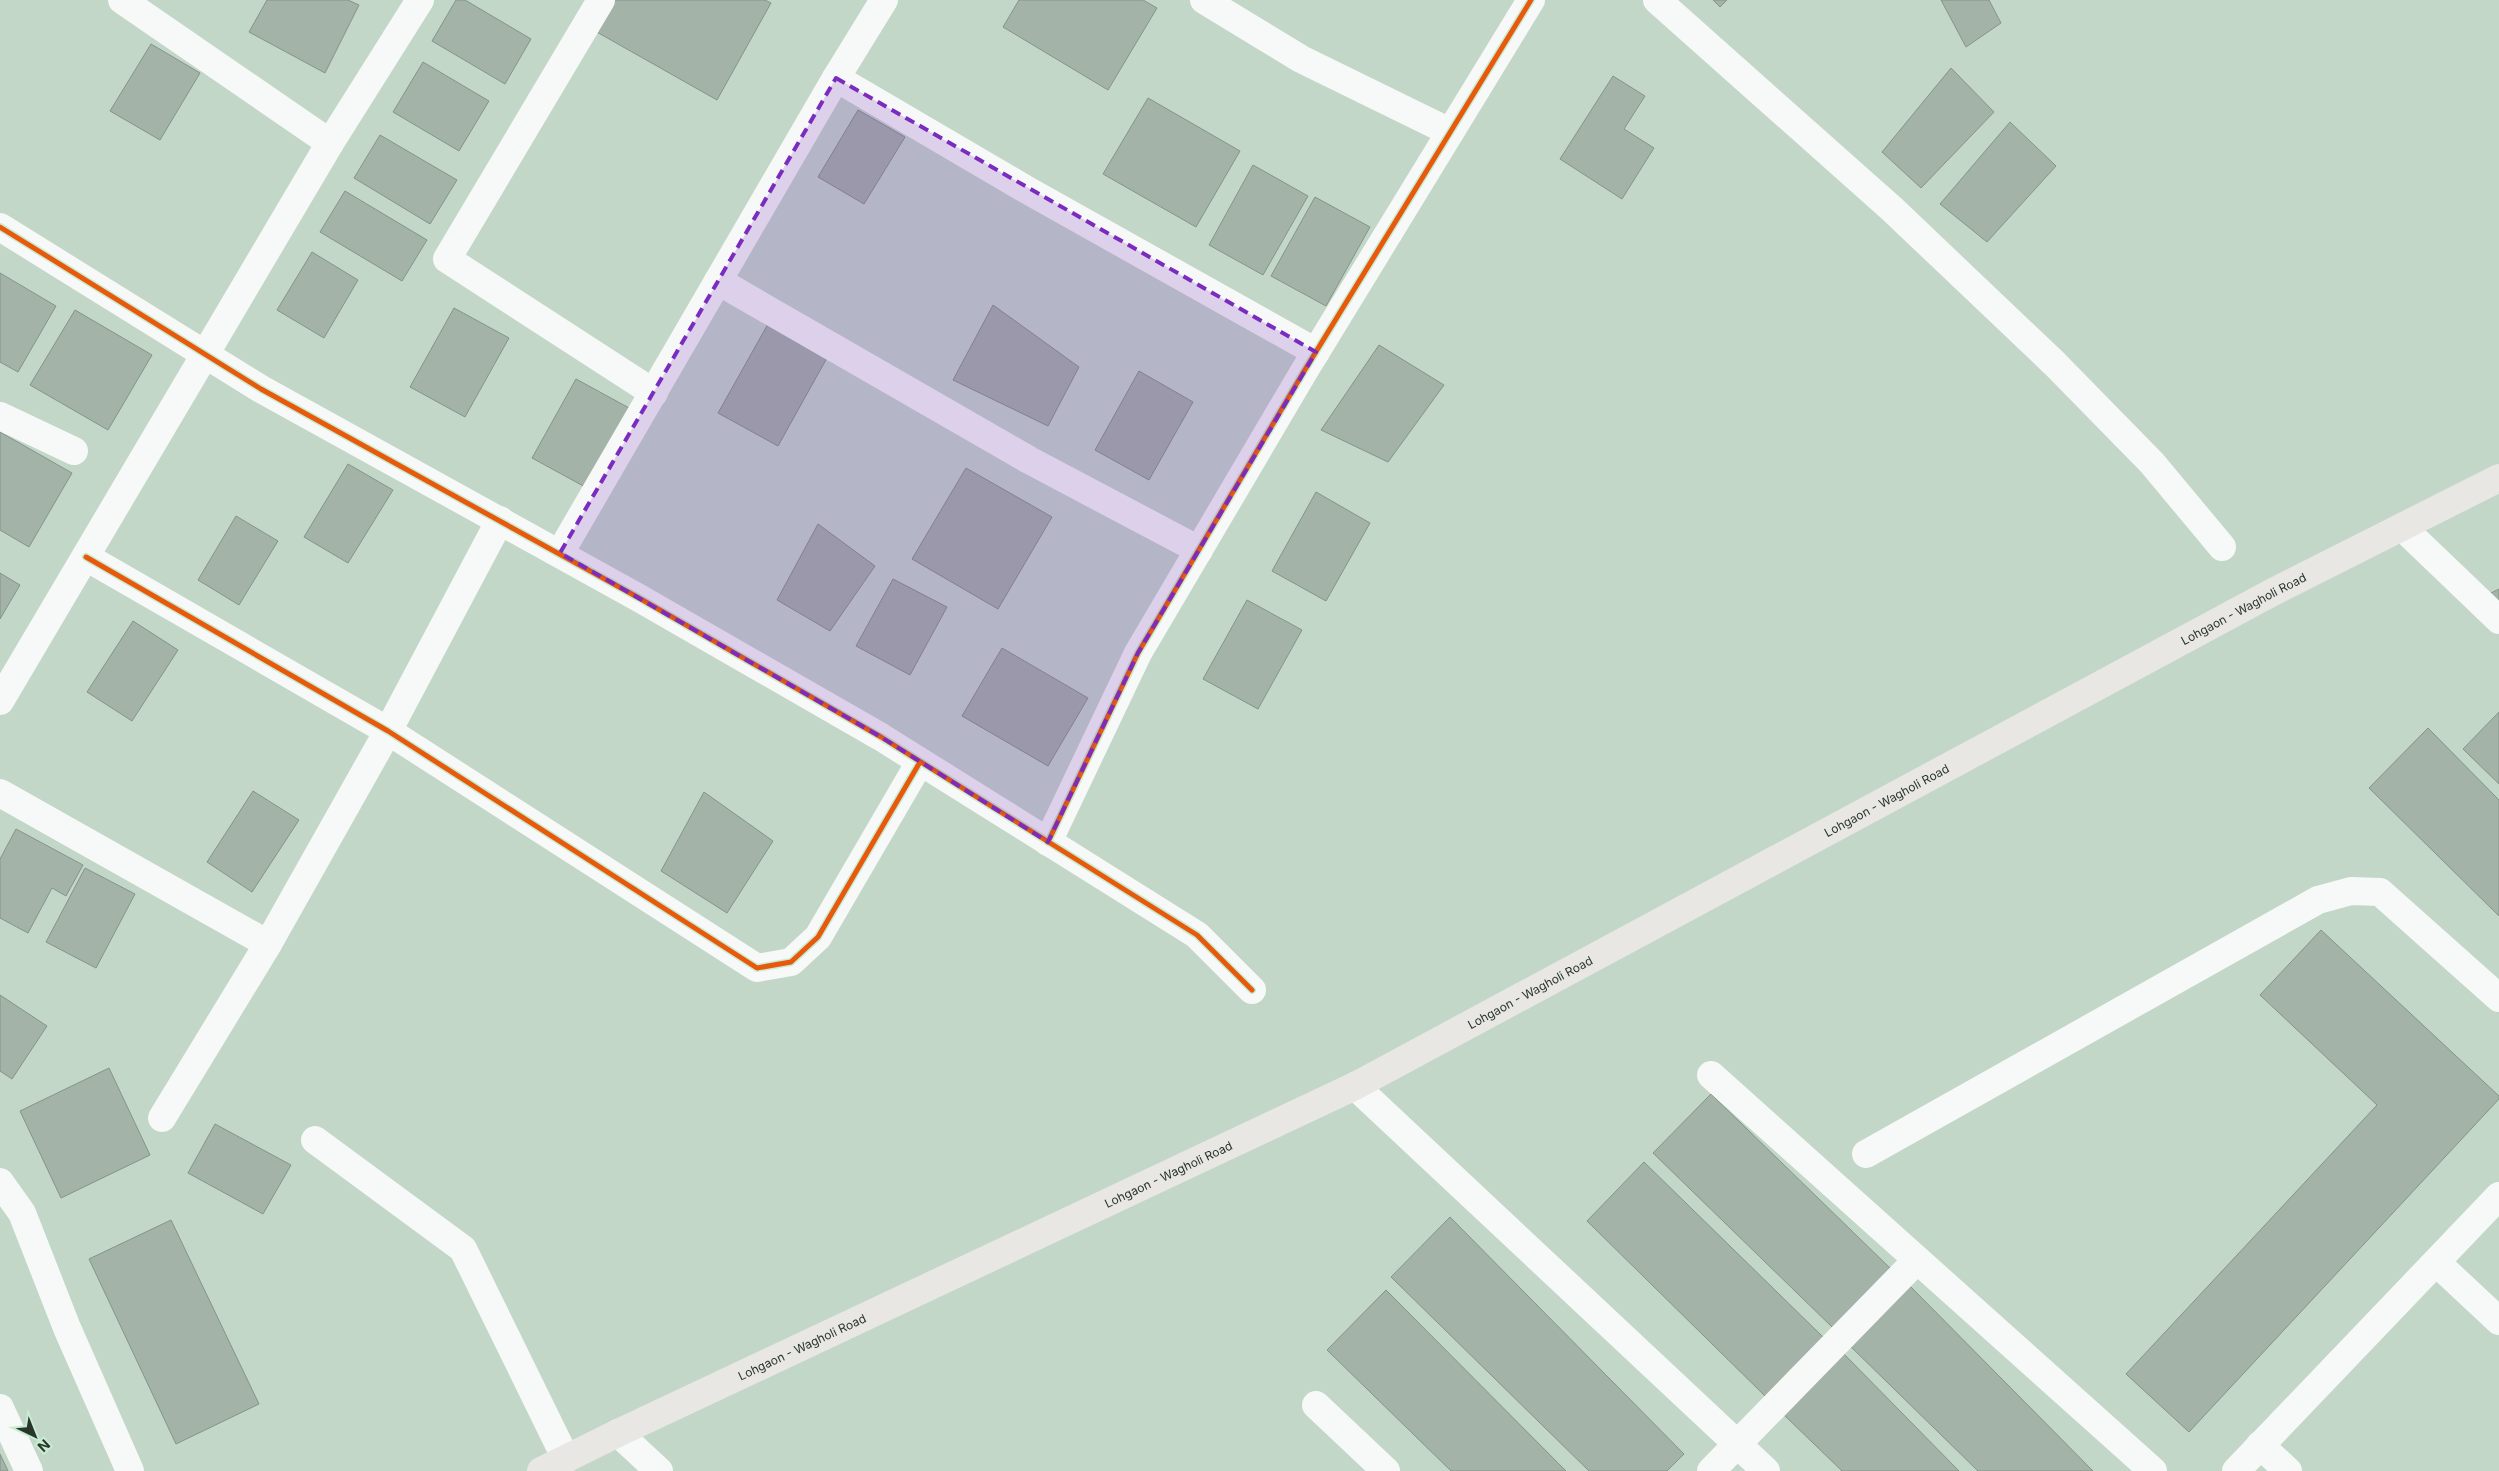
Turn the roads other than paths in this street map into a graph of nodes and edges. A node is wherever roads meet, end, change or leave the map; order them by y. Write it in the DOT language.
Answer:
graph roads {
  1 [pos="122,0"];
  2 [pos="420,0"];
  3 [pos="601,0"];
  4 [pos="884,0"];
  5 [pos="1204,0"];
  6 [pos="1531,0"];
  7 [pos="1657,0"];
  8 [pos="836,78"];
  9 [pos="1450,132"];
  10 [pos="330,143"];
  11 [pos="0,227"];
  12 [pos="718,281"];
  13 [pos="1316,352"];
  14 [pos="206,354"];
  15 [pos="654,393"];
  16 [pos="0,416"];
  17 [pos="74,451"];
  18 [pos="2499,478"];
  19 [pos="500,520"];
  20 [pos="2402,527"];
  21 [pos="2222,548"];
  22 [pos="1199,550"];
  23 [pos="560,553"];
  24 [pos="86,557"];
  25 [pos="2499,620"];
  26 [pos="0,701"];
  27 [pos="388,731"];
  28 [pos="920,762"];
  29 [pos="0,793"];
  30 [pos="1048,842"];
  31 [pos="268,944"];
  32 [pos="1252,990"];
  33 [pos="2499,998"];
  34 [pos="1712,1075"];
  35 [pos="1355,1086"];
  36 [pos="162,1118"];
  37 [pos="315,1140"];
  38 [pos="1866,1154"];
  39 [pos="0,1182"];
  40 [pos="2499,1196"];
  41 [pos="1917,1260"];
  42 [pos="2437,1263"];
  43 [pos="2499,1321"];
  44 [pos="1316,1405"];
  45 [pos="0,1408"];
  46 [pos="618,1432"];
  47 [pos="1736,1443"];
  48 [pos="2260,1445"];
  49 [pos="566,1459"];
  50 [pos="29,1471"];
  51 [pos="130,1471"];
  52 [pos="541,1471"];
  53 [pos="659,1471"];
  54 [pos="1386,1471"];
  55 [pos="1711,1471"];
  56 [pos="1766,1471"];
  57 [pos="2153,1471"];
  58 [pos="2236,1471"];
  59 [pos="2288,1471"];
  1 -- 10 [label="street"];
  2 -- 10 [label="street"];
  3 -- 15 [label="street"];
  4 -- 8 [label="street"];
  5 -- 9 [label="street"];
  6 -- 9 [label="street"];
  7 -- 21 [label="street"];
  8 -- 12 [label="street"];
  8 -- 13 [label="street"];
  9 -- 13 [label="street"];
  10 -- 14 [label="street"];
  11 -- 14 [label="street"];
  12 -- 15 [label="street"];
  12 -- 22 [label="street"];
  13 -- 22 [label="street"];
  14 -- 19 [label="street"];
  14 -- 24 [label="street"];
  15 -- 23 [label="street"];
  16 -- 17 [label="street"];
  18 -- 20 [label="main road, Lohgaon - Wagholi Road"];
  19 -- 23 [label="street"];
  19 -- 27 [label="street"];
  20 -- 25 [label="street"];
  20 -- 35 [label="main road, Lohgaon - Wagholi Road"];
  22 -- 30 [label="street"];
  23 -- 28 [label="street"];
  24 -- 26 [label="street"];
  24 -- 27 [label="street"];
  27 -- 28 [label="street"];
  27 -- 31 [label="street"];
  28 -- 30 [label="street"];
  29 -- 31 [label="street"];
  30 -- 32 [label="street"];
  31 -- 36 [label="street"];
  33 -- 38 [label="street"];
  34 -- 41 [label="street"];
  35 -- 46 [label="main road, Lohgaon - Wagholi Road"];
  35 -- 47 [label="street"];
  37 -- 49 [label="street"];
  39 -- 51 [label="street"];
  40 -- 42 [label="street"];
  41 -- 47 [label="street"];
  41 -- 57 [label="street"];
  42 -- 43 [label="street"];
  42 -- 48 [label="street"];
  44 -- 54 [label="street"];
  45 -- 50 [label="street"];
  46 -- 49 [label="main road, Lohgaon - Wagholi Road"];
  46 -- 53 [label="street"];
  47 -- 55 [label="street"];
  47 -- 56 [label="street"];
  48 -- 58 [label="street"];
  48 -- 59 [label="street"];
  49 -- 52 [label="main road, Lohgaon - Wagholi Road"];
}
